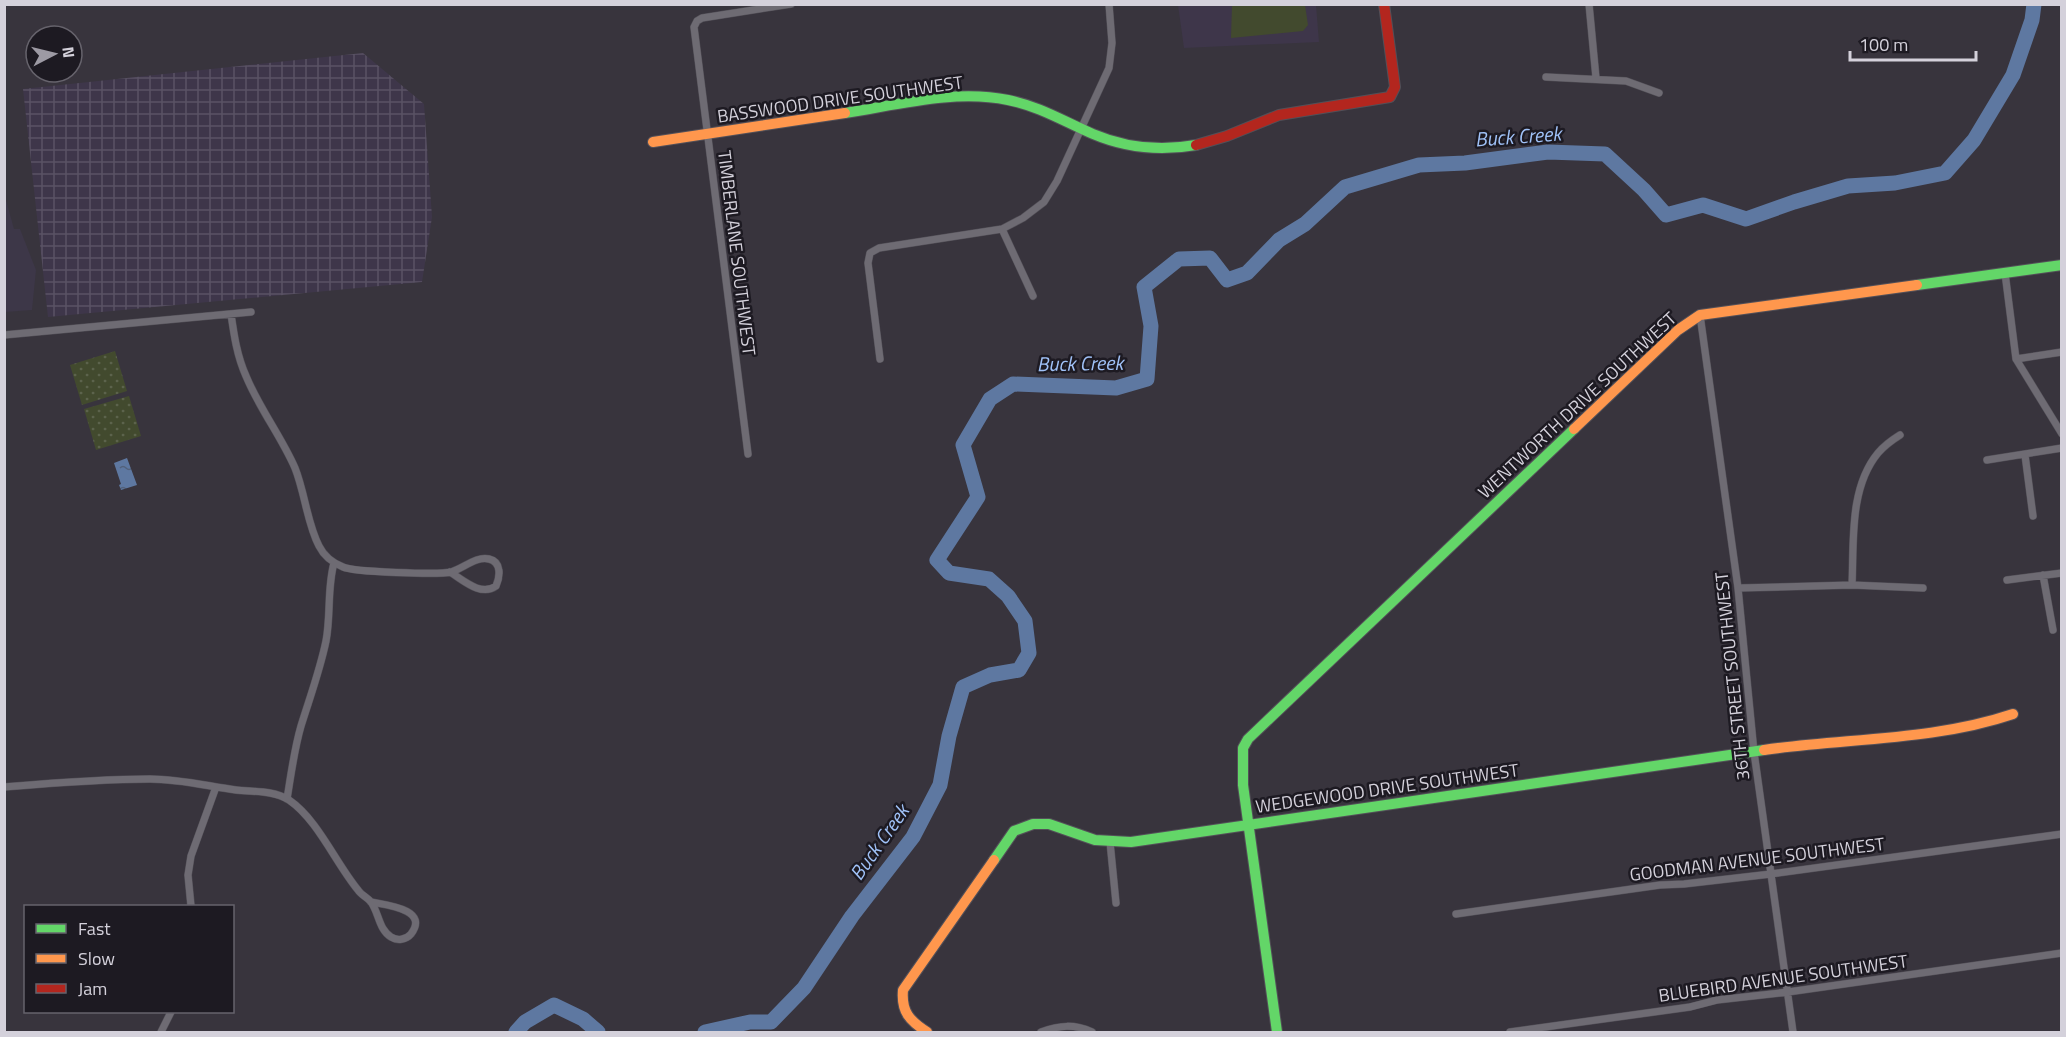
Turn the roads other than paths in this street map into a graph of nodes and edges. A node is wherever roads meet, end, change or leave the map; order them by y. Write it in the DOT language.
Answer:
graph roads {
  1 [pos="791,4"];
  2 [pos="1109,4"];
  3 [pos="1384,4"];
  4 [pos="1589,4"];
  5 [pos="1546,77"];
  6 [pos="1596,78"];
  7 [pos="1659,93"];
  8 [pos="1081,130"];
  9 [pos="706,134"];
  10 [pos="653,142"];
  11 [pos="1002,229"];
  12 [pos="2061,265"];
  13 [pos="2005,273"];
  14 [pos="1033,296"];
  15 [pos="251,312"];
  16 [pos="231,314"];
  17 [pos="1700,315"];
  18 [pos="4,335"];
  19 [pos="2061,352"];
  20 [pos="880,359"];
  21 [pos="2016,359"];
  22 [pos="2061,434"];
  23 [pos="1900,435"];
  24 [pos="2061,448"];
  25 [pos="748,454"];
  26 [pos="2025,455"];
  27 [pos="1987,460"];
  28 [pos="2033,516"];
  29 [pos="334,563"];
  30 [pos="450,572"];
  31 [pos="2061,573"];
  32 [pos="2043,575"];
  33 [pos="2007,580"];
  34 [pos="1852,585"];
  35 [pos="1738,588"];
  36 [pos="1923,588"];
  37 [pos="2053,630"];
  38 [pos="2013,714"];
  39 [pos="1754,752"];
  40 [pos="4,787"];
  41 [pos="216,787"];
  42 [pos="287,799"];
  43 [pos="1249,825"];
  44 [pos="2061,834"];
  45 [pos="1110,842"];
  46 [pos="1771,874"];
  47 [pos="371,902"];
  48 [pos="1116,903"];
  49 [pos="191,905"];
  50 [pos="1456,914"];
  51 [pos="2061,953"];
  52 [pos="1788,992"];
  53 [pos="170,1013"];
  54 [pos="161,1032"];
  55 [pos="927,1032"];
  56 [pos="1041,1032"];
  57 [pos="1092,1032"];
  58 [pos="1277,1032"];
  59 [pos="1510,1032"];
  60 [pos="1794,1032"];
  1 -- 9 [label="street, TIMBERLANE SOUTHWEST"];
  2 -- 8 [label="street"];
  3 -- 8 [label="street, BASSWOOD DRIVE SOUTHWEST"];
  4 -- 6 [label="street"];
  5 -- 6 [label="street"];
  6 -- 7 [label="street"];
  8 -- 9 [label="street, BASSWOOD DRIVE SOUTHWEST"];
  8 -- 11 [label="street"];
  9 -- 10 [label="street, BASSWOOD DRIVE SOUTHWEST"];
  9 -- 25 [label="street, TIMBERLANE SOUTHWEST"];
  11 -- 14 [label="street"];
  11 -- 20 [label="street"];
  12 -- 13 [label="street, WENTWORTH DRIVE SOUTHWEST"];
  13 -- 17 [label="street, WENTWORTH DRIVE SOUTHWEST"];
  13 -- 21 [label="street"];
  15 -- 16 [label="street"];
  16 -- 18 [label="street"];
  16 -- 29 [label="street"];
  17 -- 35 [label="street, 36TH STREET SOUTHWEST"];
  17 -- 43 [label="street, WENTWORTH DRIVE SOUTHWEST"];
  19 -- 21 [label="street"];
  21 -- 22 [label="street"];
  23 -- 34 [label="street"];
  24 -- 26 [label="street"];
  26 -- 27 [label="street"];
  26 -- 28 [label="street"];
  29 -- 30 [label="street"];
  29 -- 42 [label="street"];
  30 -- 30 [label="street"];
  31 -- 32 [label="street"];
  32 -- 33 [label="street"];
  32 -- 37 [label="street"];
  34 -- 35 [label="street"];
  34 -- 36 [label="street"];
  35 -- 39 [label="street, 36TH STREET SOUTHWEST"];
  38 -- 39 [label="street, WEDGEWOOD DRIVE SOUTHWEST"];
  39 -- 43 [label="street, WEDGEWOOD DRIVE SOUTHWEST"];
  39 -- 46 [label="street, 36TH STREET SOUTHWEST"];
  40 -- 41 [label="street"];
  41 -- 42 [label="street"];
  41 -- 49 [label="street"];
  42 -- 47 [label="street"];
  43 -- 45 [label="street, WEDGEWOOD DRIVE SOUTHWEST"];
  43 -- 58 [label="street"];
  44 -- 46 [label="street, GOODMAN AVENUE SOUTHWEST"];
  45 -- 48 [label="street"];
  45 -- 55 [label="street, WEDGEWOOD DRIVE SOUTHWEST"];
  46 -- 50 [label="street, GOODMAN AVENUE SOUTHWEST"];
  46 -- 52 [label="street, 36TH STREET SOUTHWEST"];
  47 -- 47 [label="street"];
  51 -- 52 [label="street, BLUEBIRD AVENUE SOUTHWEST"];
  52 -- 59 [label="street, BLUEBIRD AVENUE SOUTHWEST"];
  52 -- 60 [label="street, 36TH STREET SOUTHWEST"];
  53 -- 54 [label="street"];
  56 -- 57 [label="street"];
}
